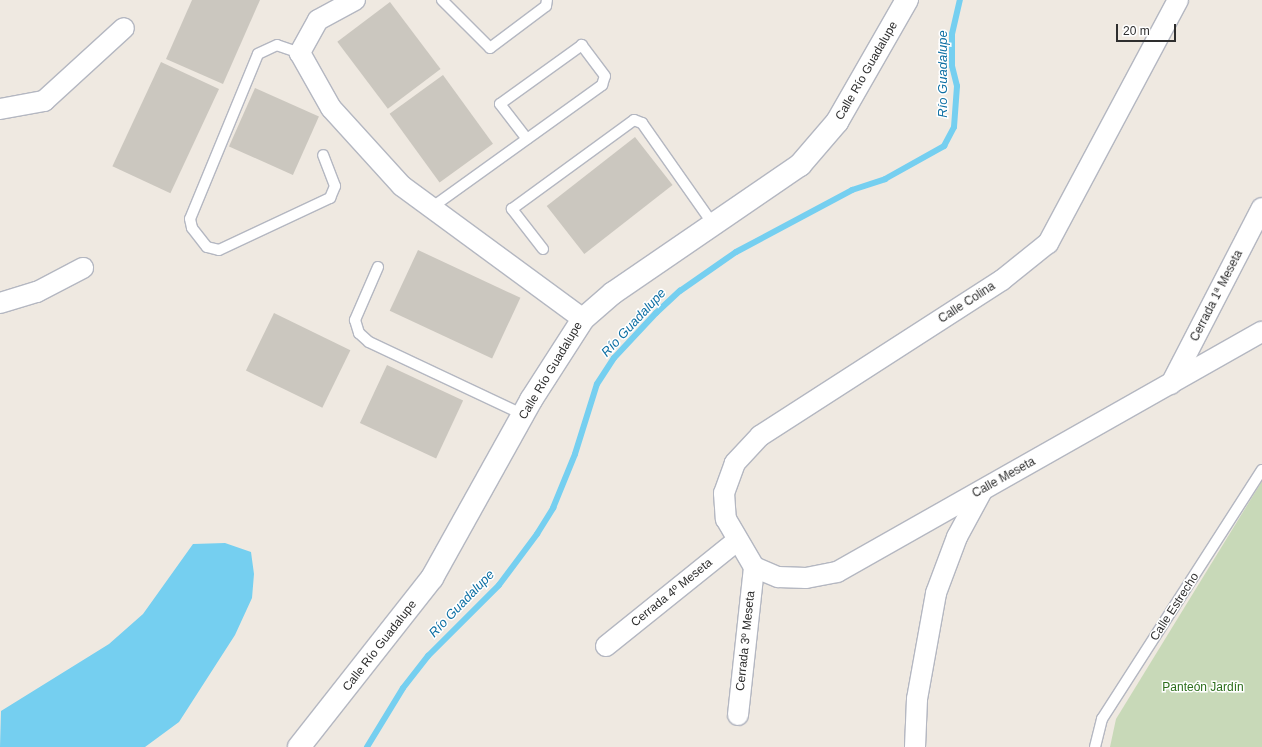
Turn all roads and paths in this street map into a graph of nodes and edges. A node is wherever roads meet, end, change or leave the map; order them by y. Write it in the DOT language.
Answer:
graph roads {
  1 [pos="355,0"];
  2 [pos="442,0"];
  3 [pos="547,0"];
  4 [pos="907,0"];
  5 [pos="1178,0"];
  6 [pos="124,28"];
  7 [pos="300,53"];
  8 [pos="0,109"];
  9 [pos="527,139"];
  10 [pos="322,155"];
  11 [pos="431,208"];
  12 [pos="1262,208"];
  13 [pos="714,224"];
  14 [pos="543,249"];
  15 [pos="378,267"];
  16 [pos="83,268"];
  17 [pos="0,303"];
  18 [pos="582,319"];
  19 [pos="1262,332"];
  20 [pos="1171,384"];
  21 [pos="524,414"];
  22 [pos="1262,470"];
  23 [pos="982,491"];
  24 [pos="745,553"];
  25 [pos="606,646"];
  26 [pos="738,715"];
  27 [pos="299,747"];
  28 [pos="915,747"];
  29 [pos="1095,747"];
  1 -- 7 [label="street"];
  2 -- 3 [label="lane"];
  4 -- 13 [label="street, Calle Río Guadalupe"];
  5 -- 24 [label="street, Calle Colina"];
  6 -- 8 [label="street"];
  7 -- 10 [label="lane"];
  7 -- 11 [label="street"];
  9 -- 9 [label="lane"];
  9 -- 11 [label="lane"];
  11 -- 18 [label="street"];
  12 -- 20 [label="street, Cerrada 1ª Meseta"];
  13 -- 14 [label="lane"];
  13 -- 18 [label="street, Calle Río Guadalupe"];
  15 -- 21 [label="lane"];
  16 -- 17 [label="street"];
  18 -- 21 [label="street, Calle Río Guadalupe"];
  19 -- 20 [label="street, Calle Meseta"];
  20 -- 23 [label="street, Calle Meseta"];
  21 -- 27 [label="street, Calle Río Guadalupe"];
  22 -- 29 [label="lane, Calle Estrecho"];
  23 -- 24 [label="street, Calle Meseta"];
  23 -- 28 [label="street"];
  24 -- 25 [label="street, Cerrada 4º Meseta"];
  24 -- 26 [label="street, Cerrada 3º Meseta"];
}
